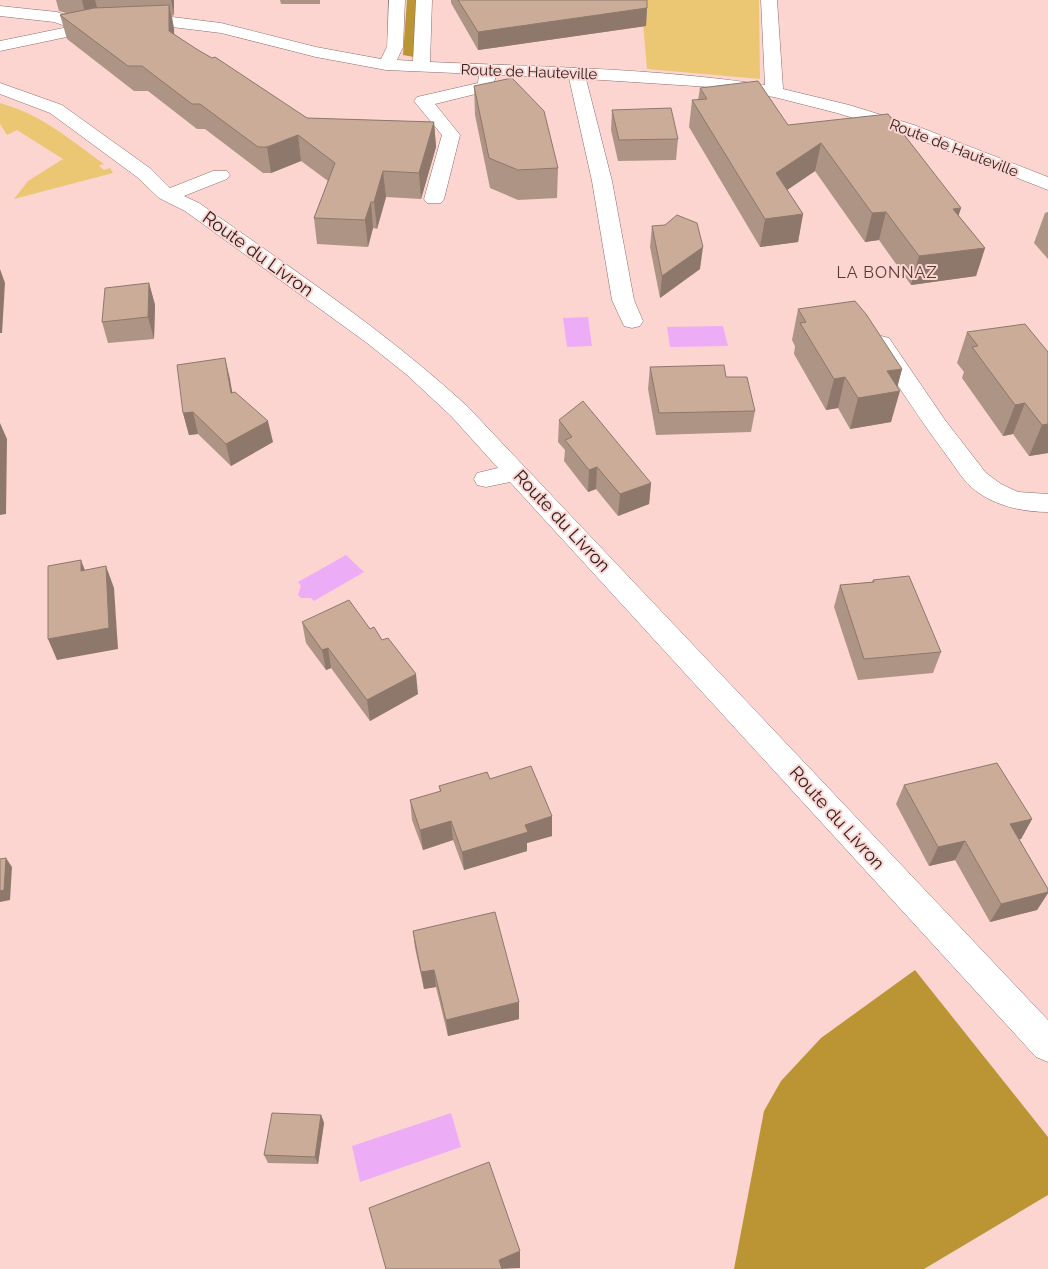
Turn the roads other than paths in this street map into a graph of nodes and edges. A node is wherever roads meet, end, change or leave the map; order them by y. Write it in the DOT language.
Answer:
graph roads {
  1 [pos="397,0"];
  2 [pos="424,0"];
  3 [pos="769,0"];
  4 [pos="0,11"];
  5 [pos="84,28"];
  6 [pos="0,46"];
  7 [pos="386,65"];
  8 [pos="421,68"];
  9 [pos="488,70"];
  10 [pos="576,73"];
  11 [pos="0,88"];
  12 [pos="774,92"];
  13 [pos="220,176"];
  14 [pos="1048,184"];
  15 [pos="170,195"];
  16 [pos="434,199"];
  17 [pos="632,321"];
  18 [pos="881,343"];
  19 [pos="517,472"];
  20 [pos="486,479"];
  21 [pos="1048,503"];
  22 [pos="1048,1045"];
  1 -- 7 [label="street"];
  2 -- 8 [label="street"];
  3 -- 12 [label="street"];
  4 -- 5 [label="street"];
  5 -- 6 [label="street, Route de Hauteville"];
  5 -- 7 [label="street, Route de Hauteville"];
  7 -- 8 [label="street, Route de Hauteville"];
  8 -- 9 [label="street, Route de Hauteville"];
  9 -- 10 [label="street, Route de Hauteville"];
  9 -- 16 [label="street"];
  10 -- 12 [label="street, Route de Hauteville"];
  10 -- 17 [label="street"];
  11 -- 15 [label="street, Route du Livron"];
  12 -- 14 [label="street, Route de Hauteville"];
  13 -- 15 [label="street"];
  15 -- 19 [label="street, Route du Livron"];
  18 -- 21 [label="street"];
  19 -- 20 [label="street"];
  19 -- 22 [label="street, Route du Livron"];
}
